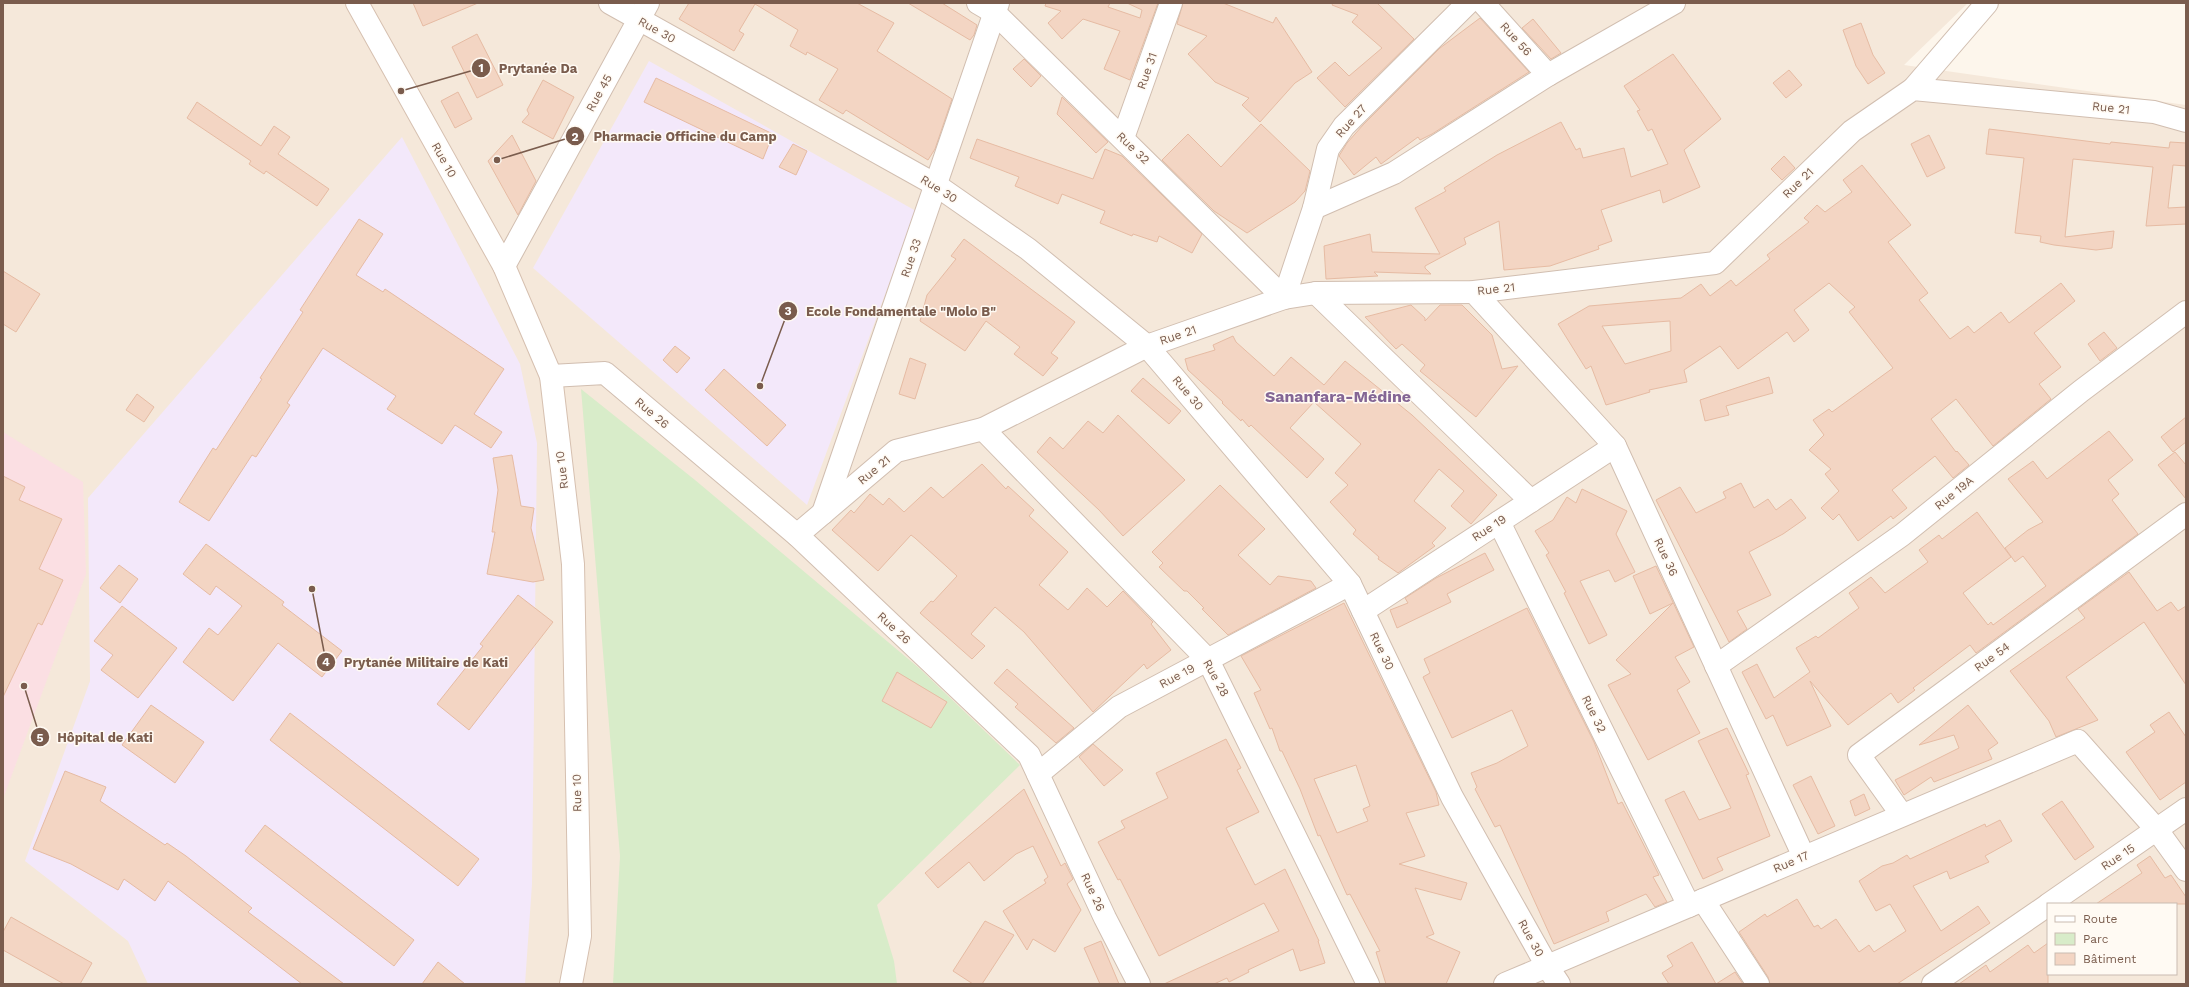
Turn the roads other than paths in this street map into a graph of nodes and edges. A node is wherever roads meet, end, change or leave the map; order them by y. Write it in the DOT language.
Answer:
graph roads {
  1 [pos="357,3"];
  2 [pos="610,3"];
  3 [pos="1171,3"];
  4 [pos="1468,3"];
  5 [pos="1483,3"];
  6 [pos="1674,3"];
  7 [pos="1987,3"];
  8 [pos="990,6"];
  9 [pos="643,11"];
  10 [pos="1548,75"];
  11 [pos="1913,89"];
  12 [pos="2186,121"];
  13 [pos="1123,138"];
  14 [pos="936,185"];
  15 [pos="1314,208"];
  16 [pos="504,266"];
  17 [pos="1474,292"];
  18 [pos="1316,293"];
  19 [pos="1284,298"];
  20 [pos="2186,312"];
  21 [pos="1147,346"];
  22 [pos="551,376"];
  23 [pos="983,429"];
  24 [pos="1615,446"];
  25 [pos="1531,501"];
  26 [pos="823,513"];
  27 [pos="2186,514"];
  28 [pos="1499,522"];
  29 [pos="797,535"];
  30 [pos="1350,584"];
  31 [pos="1363,611"];
  32 [pos="1208,660"];
  33 [pos="1716,666"];
  34 [pos="1038,774"];
  35 [pos="2186,809"];
  36 [pos="1902,815"];
  37 [pos="2157,830"];
  38 [pos="1804,857"];
  39 [pos="2186,870"];
  40 [pos="1696,903"];
  41 [pos="2050,903"];
  42 [pos="2047,905"];
  43 [pos="1547,966"];
  44 [pos="571,984"];
  45 [pos="1138,984"];
  46 [pos="1368,984"];
  47 [pos="1505,984"];
  48 [pos="1559,984"];
  49 [pos="1758,984"];
  50 [pos="1933,984"];
  1 -- 16 [label="street, Rue 10"];
  2 -- 9 [label="street, Rue 30"];
  3 -- 13 [label="street, Rue 31"];
  4 -- 15 [label="street, Rue 27"];
  5 -- 10 [label="street, Rue 56"];
  6 -- 10 [label="street"];
  7 -- 11 [label="street"];
  8 -- 13 [label="street, Rue 32"];
  8 -- 14 [label="street, Rue 33"];
  9 -- 14 [label="street, Rue 30"];
  9 -- 16 [label="street, Rue 45"];
  10 -- 15 [label="street"];
  11 -- 12 [label="street, Rue 21"];
  11 -- 17 [label="street, Rue 21"];
  13 -- 19 [label="street, Rue 32"];
  14 -- 21 [label="street, Rue 30"];
  14 -- 26 [label="street, Rue 33"];
  15 -- 19 [label="street, Rue 27"];
  16 -- 22 [label="street, Rue 10"];
  17 -- 18 [label="street, Rue 21"];
  17 -- 24 [label="street, Rue 36"];
  18 -- 19 [label="street, Rue 21"];
  18 -- 25 [label="street"];
  19 -- 21 [label="street, Rue 21"];
  20 -- 33 [label="street, Rue 19A"];
  21 -- 23 [label="street, Rue 21"];
  21 -- 30 [label="street, Rue 30"];
  22 -- 29 [label="street, Rue 26"];
  22 -- 44 [label="street, Rue 10"];
  23 -- 26 [label="street, Rue 21"];
  23 -- 32 [label="street, Rue 28"];
  24 -- 25 [label="street, Rue 19"];
  24 -- 33 [label="street, Rue 36"];
  25 -- 28 [label="street, Rue 19"];
  26 -- 29 [label="street, Rue 21"];
  27 -- 36 [label="street, Rue 54"];
  28 -- 31 [label="street, Rue 19"];
  28 -- 40 [label="street, Rue 32"];
  29 -- 34 [label="street, Rue 26"];
  30 -- 31 [label="street, Rue 30"];
  30 -- 32 [label="street, Rue 19"];
  31 -- 43 [label="street, Rue 30"];
  32 -- 34 [label="street, Rue 19"];
  32 -- 46 [label="street, Rue 28"];
  33 -- 38 [label="street, Rue 36"];
  34 -- 45 [label="street, Rue 26"];
  35 -- 37 [label="street, Rue 15"];
  36 -- 37 [label="street, Rue 17"];
  36 -- 38 [label="street, Rue 17"];
  37 -- 39 [label="street"];
  37 -- 41 [label="street, Rue 15"];
  38 -- 40 [label="street, Rue 17"];
  40 -- 43 [label="street, Rue 17"];
  40 -- 49 [label="street, Rue 32"];
  42 -- 50 [label="street, Rue 15"];
  43 -- 47 [label="street, Rue 17"];
  43 -- 48 [label="street, Rue 30"];
}
